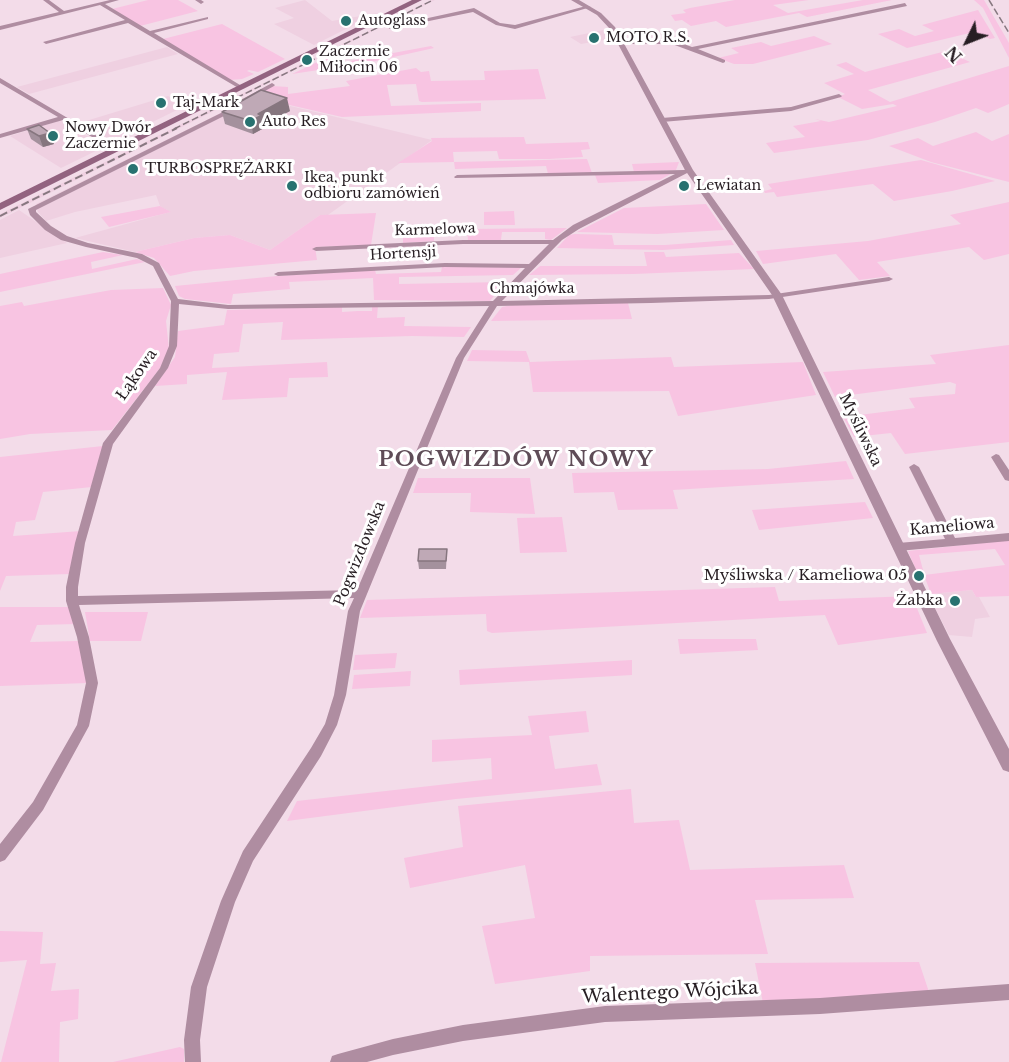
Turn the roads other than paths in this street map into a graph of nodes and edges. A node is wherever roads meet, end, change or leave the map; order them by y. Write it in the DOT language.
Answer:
graph roads {
  1 [pos="46,0"];
  2 [pos="116,0"];
  3 [pos="408,0"];
  4 [pos="418,0"];
  5 [pos="574,0"];
  6 [pos="102,2"];
  7 [pos="904,5"];
  8 [pos="588,7"];
  9 [pos="64,13"];
  10 [pos="206,18"];
  11 [pos="128,21"];
  12 [pos="390,27"];
  13 [pos="0,28"];
  14 [pos="149,33"];
  15 [pos="46,42"];
  16 [pos="621,42"];
  17 [pos="329,43"];
  18 [pos="692,49"];
  19 [pos="723,61"];
  20 [pos="0,80"];
  21 [pos="272,85"];
  22 [pos="240,87"];
  23 [pos="839,96"];
  24 [pos="212,104"];
  25 [pos="226,110"];
  26 [pos="63,118"];
  27 [pos="662,120"];
  28 [pos="0,136"];
  29 [pos="115,148"];
  30 [pos="685,174"];
  31 [pos="457,177"];
  32 [pos="13,198"];
  33 [pos="0,202"];
  34 [pos="0,207"];
  35 [pos="555,242"];
  36 [pos="316,249"];
  37 [pos="530,266"];
  38 [pos="278,274"];
  39 [pos="889,279"];
  40 [pos="777,295"];
  41 [pos="175,301"];
  42 [pos="494,304"];
  43 [pos="996,457"];
  44 [pos="914,467"];
  45 [pos="1009,478"];
  46 [pos="1009,537"];
  47 [pos="952,542"];
  48 [pos="898,547"];
  49 [pos="361,594"];
  50 [pos="72,601"];
  51 [pos="1009,765"];
  52 [pos="0,855"];
  53 [pos="1009,992"];
  54 [pos="193,1062"];
  55 [pos="338,1062"];
  1 -- 9 [label="street"];
  2 -- 6 [label="street"];
  3 -- 17 [label="main road"];
  4 -- 17 [label="main road"];
  5 -- 8 [label="street, Myśliwska"];
  6 -- 9 [label="street"];
  6 -- 11 [label="street"];
  7 -- 18 [label="street"];
  8 -- 12 [label="street"];
  8 -- 16 [label="street, Myśliwska"];
  9 -- 13 [label="street"];
  10 -- 14 [label="street"];
  11 -- 14 [label="street"];
  11 -- 15 [label="street"];
  14 -- 22 [label="street"];
  16 -- 18 [label="street"];
  16 -- 27 [label="street, Myśliwska"];
  17 -- 22 [label="main road"];
  18 -- 19 [label="street"];
  20 -- 26 [label="street"];
  21 -- 25 [label="street"];
  22 -- 24 [label="main road"];
  22 -- 29 [label="main road"];
  23 -- 27 [label="street"];
  24 -- 25 [label="street"];
  24 -- 29 [label="main road"];
  25 -- 41 [label="street"];
  26 -- 28 [label="street"];
  26 -- 29 [label="street"];
  27 -- 30 [label="street, Myśliwska"];
  29 -- 32 [label="main road"];
  30 -- 31 [label="street"];
  30 -- 35 [label="street, Pogwizdowska"];
  30 -- 40 [label="street, Myśliwska"];
  32 -- 33 [label="main road"];
  32 -- 34 [label="main road"];
  35 -- 36 [label="street, Karmelowa"];
  35 -- 37 [label="street, Pogwizdowska"];
  37 -- 38 [label="street, Hortensji"];
  37 -- 42 [label="street, Pogwizdowska"];
  39 -- 40 [label="street, Chmajówka"];
  40 -- 42 [label="street, Chmajówka"];
  40 -- 48 [label="street, Myśliwska"];
  41 -- 42 [label="street, Chmajówka"];
  41 -- 50 [label="street, Łąkowa"];
  42 -- 49 [label="street, Pogwizdowska"];
  43 -- 45 [label="street"];
  44 -- 47 [label="street"];
  46 -- 47 [label="street, Kameliowa"];
  47 -- 48 [label="street, Kameliowa"];
  48 -- 51 [label="street, Myśliwska"];
  49 -- 50 [label="street"];
  49 -- 54 [label="street, Pogwizdowska"];
  50 -- 52 [label="street, Łąkowa"];
  53 -- 55 [label="street, Walentego Wójcika"];
}
